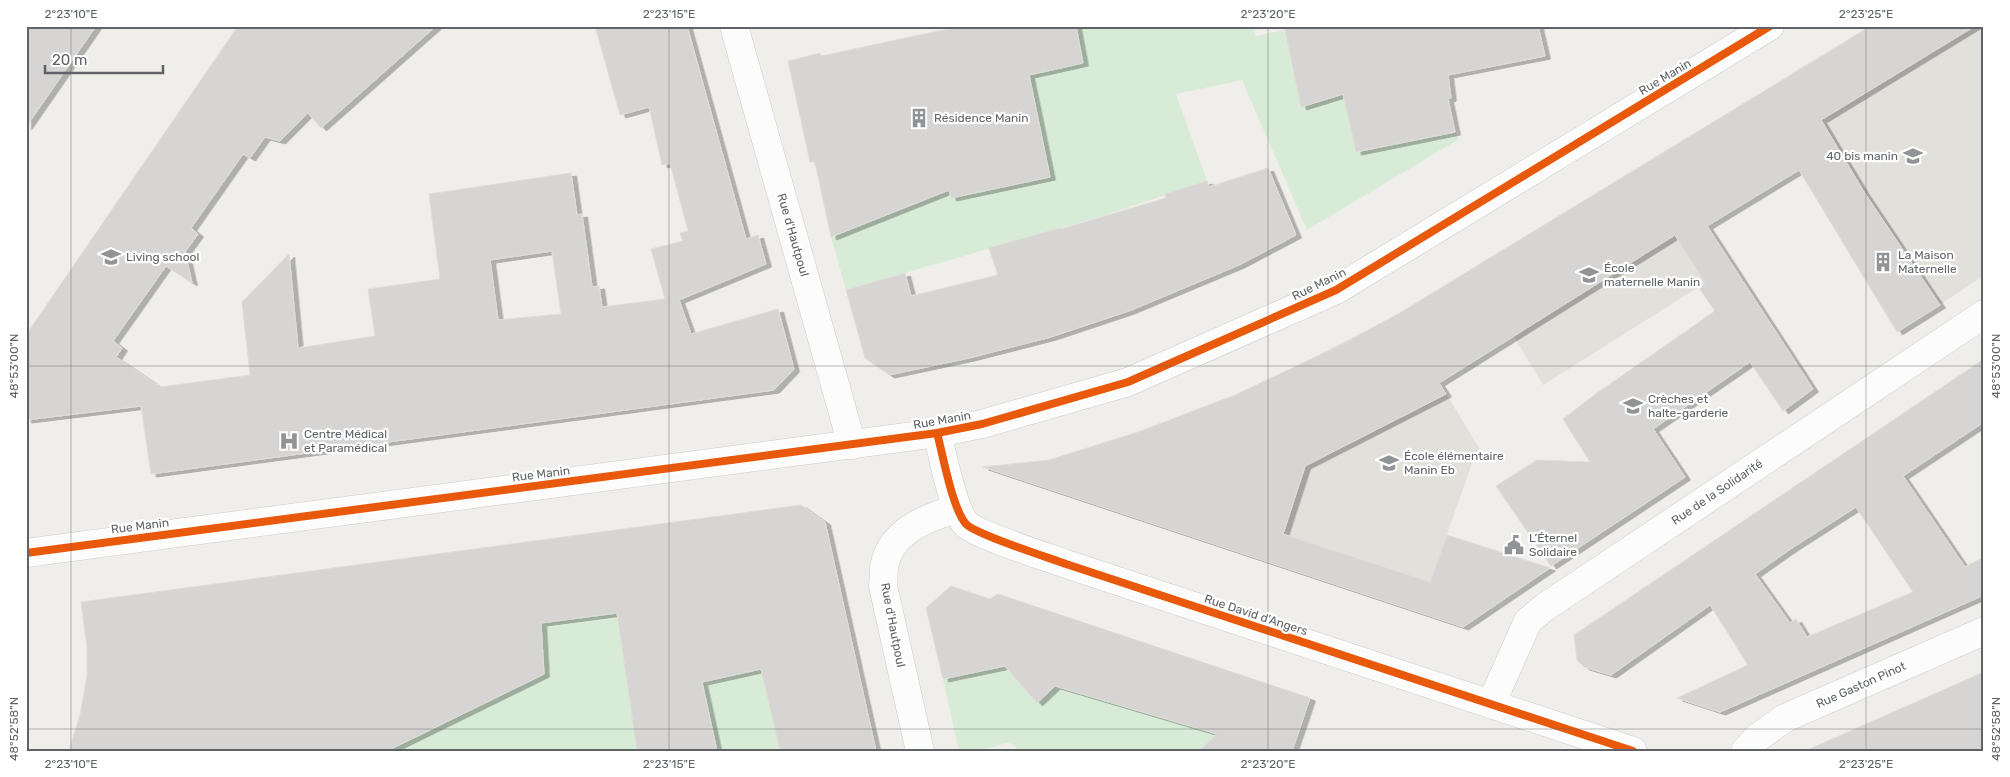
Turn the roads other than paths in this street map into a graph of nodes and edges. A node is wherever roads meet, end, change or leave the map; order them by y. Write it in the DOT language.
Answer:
graph roads {
  1 [pos="734,26"];
  2 [pos="1770,26"];
  3 [pos="1984,314"];
  4 [pos="937,433"];
  5 [pos="852,445"];
  6 [pos="957,509"];
  7 [pos="26,553"];
  8 [pos="1984,631"];
  9 [pos="1491,704"];
  10 [pos="920,751"];
  11 [pos="1633,751"];
  12 [pos="1745,751"];
  1 -- 5 [label="street, Rue d'Hautpoul"];
  2 -- 4 [label="street, Rue Manin"];
  3 -- 9 [label="street, Rue de la Solidarité"];
  4 -- 5 [label="street, Rue Manin"];
  4 -- 6 [label="street, Rue David d'Angers"];
  5 -- 7 [label="street, Rue Manin"];
  6 -- 9 [label="street, Rue David d'Angers"];
  6 -- 10 [label="street, Rue d'Hautpoul"];
  8 -- 12 [label="street, Rue Gaston Pinot"];
  9 -- 11 [label="street, Rue David d'Angers"];
}
